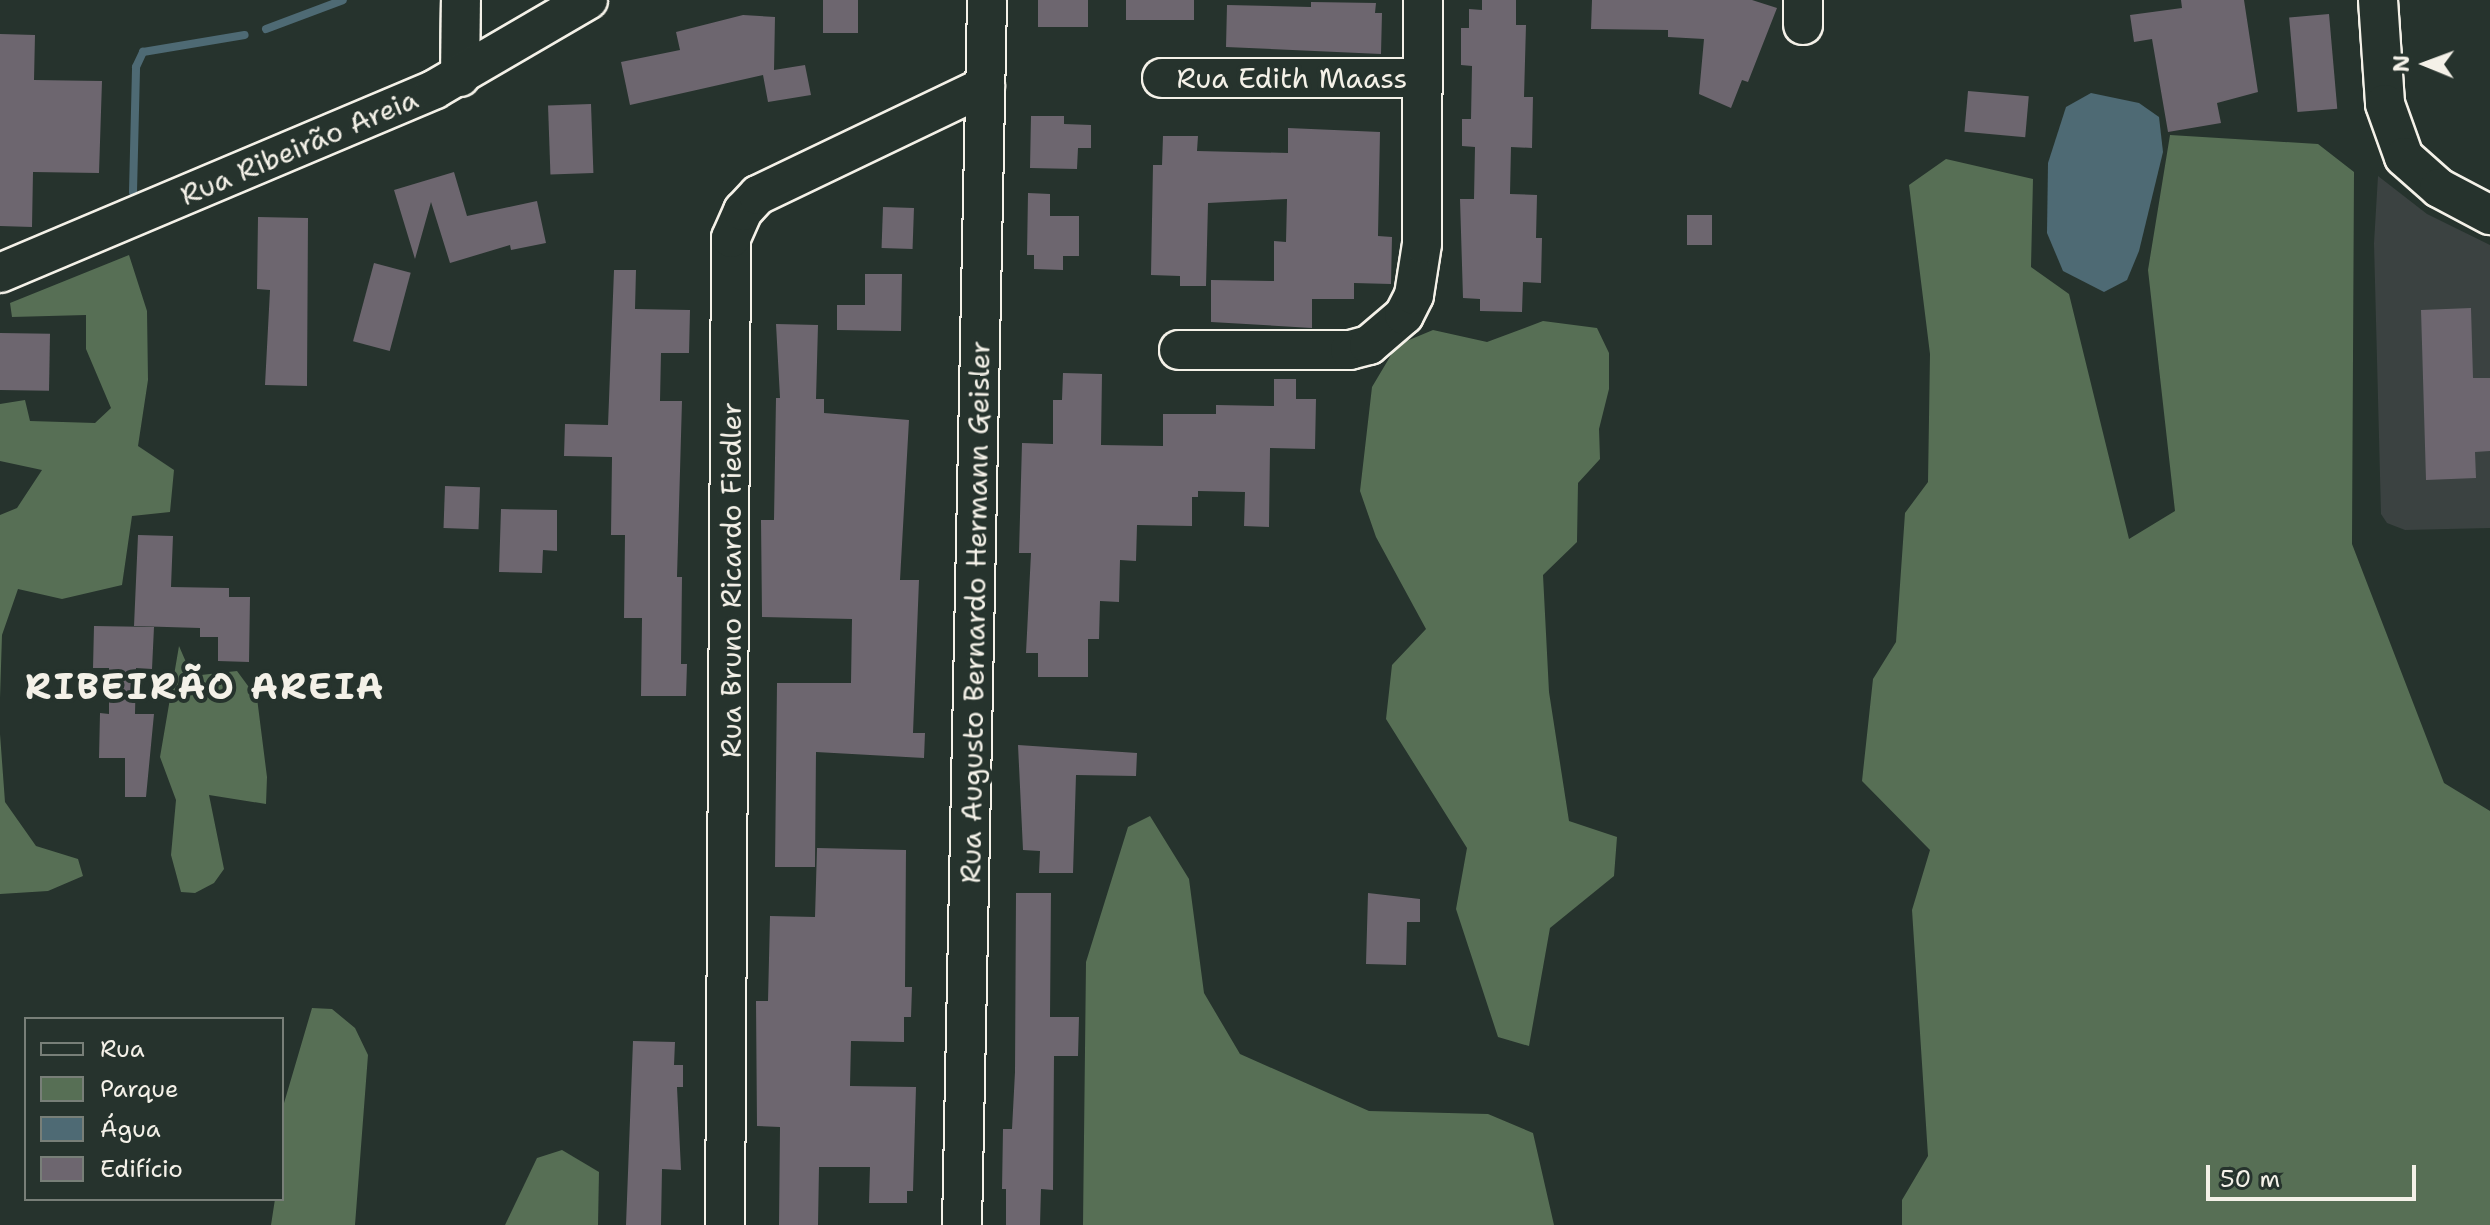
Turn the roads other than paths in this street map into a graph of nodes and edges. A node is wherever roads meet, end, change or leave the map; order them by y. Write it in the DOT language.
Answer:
graph roads {
  1 [pos="461,0"];
  2 [pos="588,0"];
  3 [pos="987,0"];
  4 [pos="1423,0"];
  5 [pos="2378,0"];
  6 [pos="460,77"];
  7 [pos="1162,78"];
  8 [pos="1423,78"];
  9 [pos="985,86"];
  10 [pos="2490,215"];
  11 [pos="0,273"];
  12 [pos="1179,350"];
  13 [pos="725,1225"];
  14 [pos="962,1225"];
  1 -- 6 [label="street"];
  2 -- 6 [label="street, Rua Ribeirão Areia"];
  3 -- 9 [label="street, Rua Augusto Bernardo Hermann Geisler"];
  4 -- 8 [label="street"];
  5 -- 10 [label="street"];
  6 -- 11 [label="street, Rua Ribeirão Areia"];
  7 -- 8 [label="street, Rua Edith Maass"];
  8 -- 12 [label="street"];
  9 -- 13 [label="street, Rua Bruno Ricardo Fiedler"];
  9 -- 14 [label="street, Rua Augusto Bernardo Hermann Geisler"];
}
